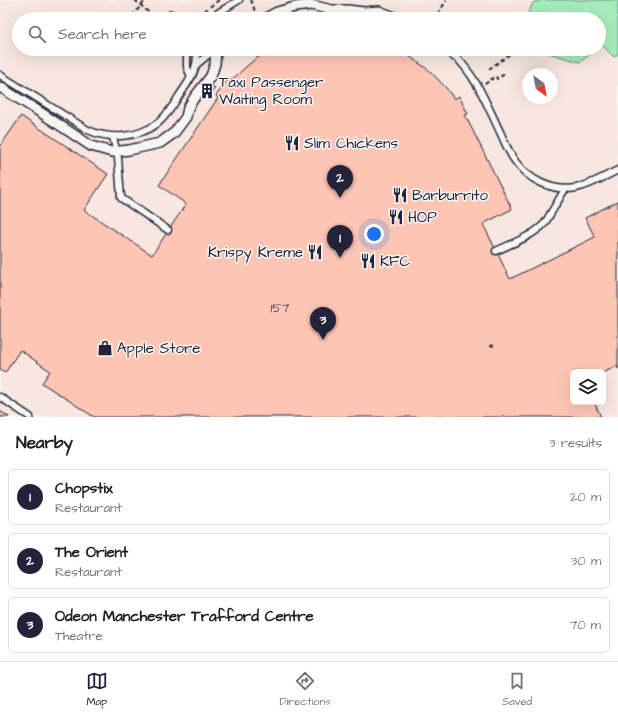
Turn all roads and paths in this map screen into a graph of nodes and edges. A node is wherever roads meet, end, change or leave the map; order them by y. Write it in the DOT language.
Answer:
graph roads {
  1 [pos="134,0"];
  2 [pos="146,0"];
  3 [pos="219,0"];
  4 [pos="239,0"];
  5 [pos="251,0"];
  6 [pos="447,0"];
  7 [pos="141,6"];
  8 [pos="136,12"];
  9 [pos="148,12"];
  10 [pos="203,12"];
  11 [pos="220,12"];
  12 [pos="255,12"];
  13 [pos="277,12"];
  14 [pos="364,12"];
  15 [pos="364,12"];
  16 [pos="382,12"];
  17 [pos="439,12"];
  18 [pos="187,56"];
  19 [pos="197,56"];
  20 [pos="207,56"];
  21 [pos="216,56"];
  22 [pos="455,56"];
  23 [pos="508,56"];
  24 [pos="196,65"];
  25 [pos="489,70"];
  26 [pos="506,73"];
  27 [pos="0,75"];
  28 [pos="191,77"];
  29 [pos="0,87"];
  30 [pos="479,87"];
  31 [pos="113,137"];
  32 [pos="117,152"];
  33 [pos="618,170"];
  34 [pos="565,189"];
  35 [pos="168,230"];
  36 [pos="496,251"];
  37 [pos="497,345"];
  38 [pos="490,346"];
  39 [pos="0,397"];
  40 [pos="30,417"];
  1 -- 7 [label="path"];
  2 -- 7 [label="path"];
  3 -- 10 [label="path"];
  4 -- 11 [label="lane"];
  5 -- 12 [label="path"];
  6 -- 17 [label="path"];
  7 -- 8 [label="path"];
  7 -- 9 [label="path"];
  13 -- 15 [label="street"];
  14 -- 16 [label="street"];
  18 -- 28 [label="lane"];
  19 -- 24 [label="lane"];
  20 -- 24 [label="lane"];
  21 -- 32 [label="street"];
  22 -- 30 [label="lane"];
  23 -- 25 [label="path"];
  24 -- 28 [label="lane"];
  26 -- 30 [label="path"];
  27 -- 31 [label="lane"];
  28 -- 31 [label="lane"];
  29 -- 32 [label="street"];
  30 -- 34 [label="lane"];
  31 -- 32 [label="lane"];
  32 -- 35 [label="lane"];
  33 -- 34 [label="lane"];
  34 -- 36 [label="lane"];
  37 -- 38 [label="path"];
  39 -- 40 [label="lane"];
}
